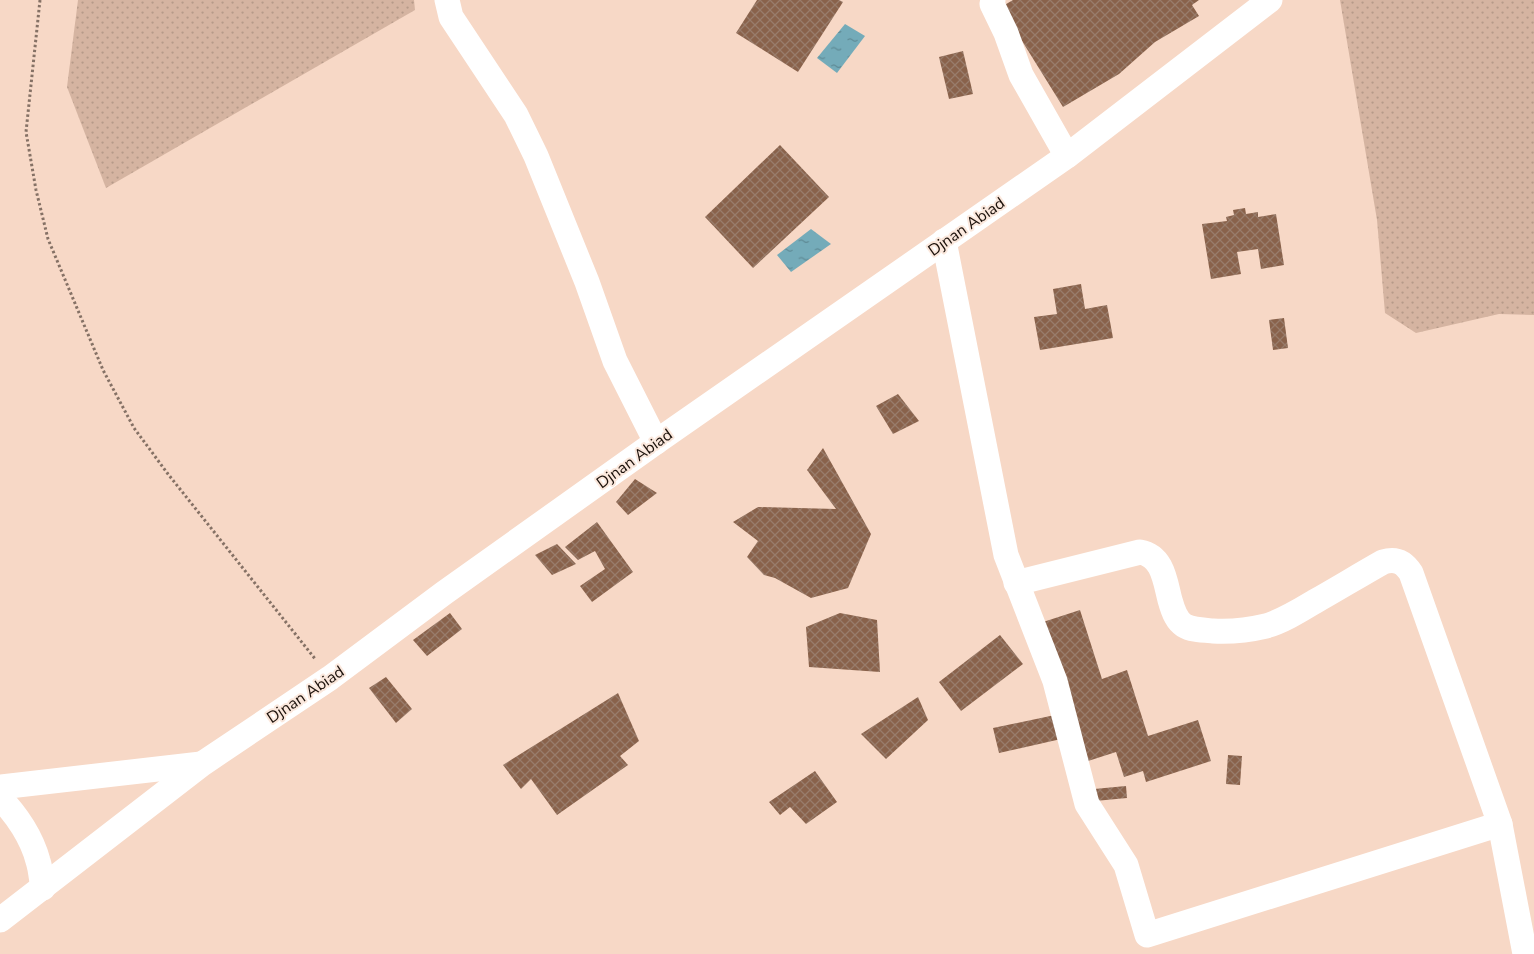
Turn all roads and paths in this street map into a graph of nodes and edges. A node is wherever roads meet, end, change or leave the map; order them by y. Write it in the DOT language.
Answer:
graph roads {
  1 [pos="40,0"];
  2 [pos="446,0"];
  3 [pos="993,0"];
  4 [pos="1270,0"];
  5 [pos="1067,156"];
  6 [pos="944,241"];
  7 [pos="656,442"];
  8 [pos="1016,583"];
  9 [pos="330,678"];
  10 [pos="202,764"];
  11 [pos="0,787"];
  12 [pos="0,798"];
  13 [pos="1500,824"];
  14 [pos="43,888"];
  15 [pos="0,920"];
  16 [pos="1525,954"];
  1 -- 9 [label="path"];
  2 -- 7 [label="street"];
  3 -- 5 [label="street"];
  4 -- 5 [label="street, Djnan Abiad"];
  5 -- 6 [label="street, Djnan Abiad"];
  6 -- 7 [label="street, Djnan Abiad"];
  6 -- 8 [label="street"];
  7 -- 9 [label="street, Djnan Abiad"];
  8 -- 13 [label="street"];
  8 -- 13 [label="street"];
  9 -- 10 [label="street, Djnan Abiad"];
  10 -- 11 [label="street"];
  10 -- 14 [label="street, Djnan Abiad"];
  12 -- 14 [label="street"];
  13 -- 16 [label="street"];
  14 -- 15 [label="street, Djnan Abiad"];
}
